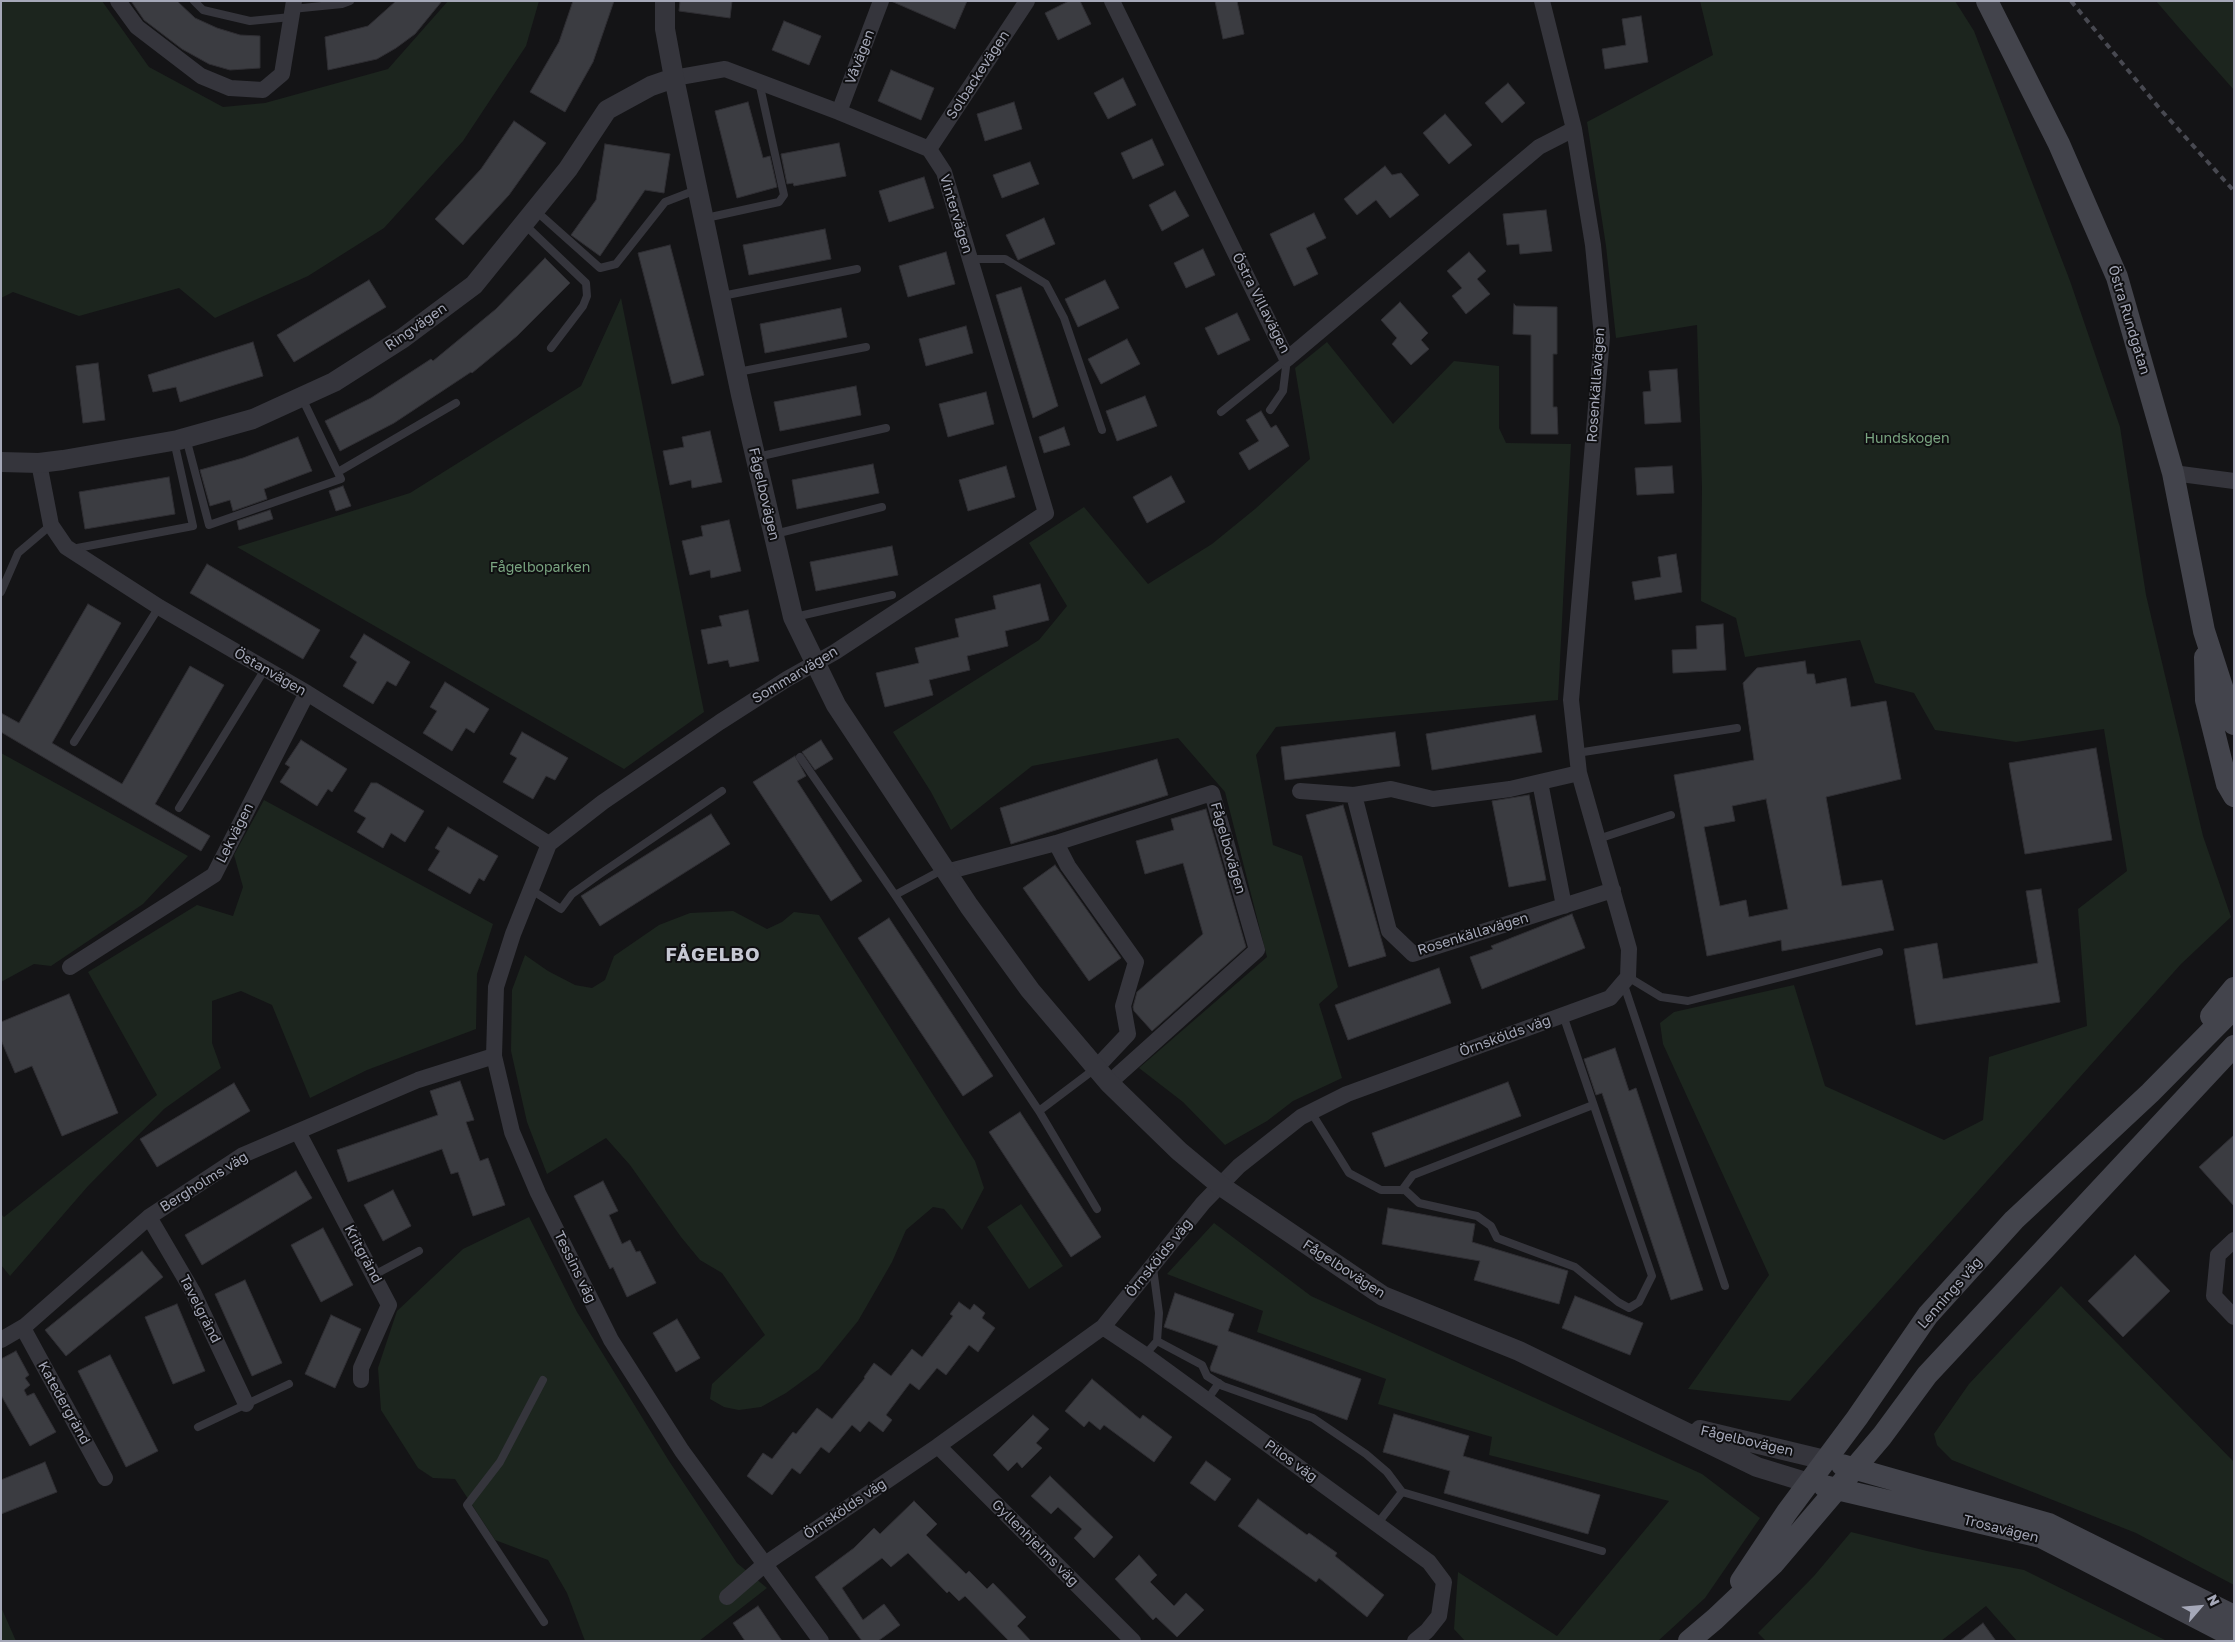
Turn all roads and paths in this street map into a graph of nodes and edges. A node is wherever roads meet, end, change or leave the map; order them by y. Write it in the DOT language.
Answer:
graph roads {
  1 [pos="118,1"];
  2 [pos="194,1"];
  3 [pos="350,1"];
  4 [pos="665,1"];
  5 [pos="881,1"];
  6 [pos="1027,1"];
  7 [pos="1112,1"];
  8 [pos="1542,1"];
  9 [pos="1988,1"];
  10 [pos="292,9"];
  11 [pos="674,78"];
  12 [pos="759,82"];
  13 [pos="839,112"];
  14 [pos="1574,130"];
  15 [pos="929,149"];
  16 [pos="698,189"];
  17 [pos="530,217"];
  18 [pos="704,218"];
  19 [pos="970,259"];
  20 [pos="857,269"];
  21 [pos="720,296"];
  22 [pos="866,347"];
  23 [pos="551,348"];
  24 [pos="1287,359"];
  25 [pos="736,373"];
  26 [pos="302,397"];
  27 [pos="456,403"];
  28 [pos="1270,410"];
  29 [pos="1221,412"];
  30 [pos="886,428"];
  31 [pos="1102,430"];
  32 [pos="180,440"];
  33 [pos="756,457"];
  34 [pos="1,462"];
  35 [pos="39,463"];
  36 [pos="338,472"];
  37 [pos="2173,473"];
  38 [pos="2234,481"];
  39 [pos="882,507"];
  40 [pos="1046,513"];
  41 [pos="51,525"];
  42 [pos="773,534"];
  43 [pos="70,550"];
  44 [pos="1,592"];
  45 [pos="892,595"];
  46 [pos="159,607"];
  47 [pos="793,617"];
  48 [pos="2204,631"];
  49 [pos="814,664"];
  50 [pos="265,669"];
  51 [pos="306,693"];
  52 [pos="2234,724"];
  53 [pos="1738,728"];
  54 [pos="74,742"];
  55 [pos="1577,754"];
  56 [pos="800,757"];
  57 [pos="1579,773"];
  58 [pos="1540,782"];
  59 [pos="2230,790"];
  60 [pos="722,791"];
  61 [pos="1300,791"];
  62 [pos="1354,795"];
  63 [pos="2234,807"];
  64 [pos="179,808"];
  65 [pos="1671,815"];
  66 [pos="1598,839"];
  67 [pos="1056,843"];
  68 [pos="549,844"];
  69 [pos="945,870"];
  70 [pos="530,889"];
  71 [pos="1613,890"];
  72 [pos="895,894"];
  73 [pos="1564,906"];
  74 [pos="1880,952"];
  75 [pos="70,967"];
  76 [pos="1626,980"];
  77 [pos="2234,988"];
  78 [pos="2234,1008"];
  79 [pos="1563,1015"];
  80 [pos="2234,1046"];
  81 [pos="494,1056"];
  82 [pos="2234,1058"];
  83 [pos="1103,1076"];
  84 [pos="2150,1093"];
  85 [pos="1593,1105"];
  86 [pos="1038,1111"];
  87 [pos="1311,1112"];
  88 [pos="2172,1114"];
  89 [pos="298,1132"];
  90 [pos="1221,1186"];
  91 [pos="1402,1190"];
  92 [pos="1098,1209"];
  93 [pos="149,1217"];
  94 [pos="2234,1240"];
  95 [pos="419,1251"];
  96 [pos="1153,1266"];
  97 [pos="374,1275"];
  98 [pos="1725,1286"];
  99 [pos="2234,1317"];
  100 [pos="1102,1327"];
  101 [pos="23,1328"];
  102 [pos="1,1340"];
  103 [pos="1157,1341"];
  104 [pos="1145,1354"];
  105 [pos="361,1380"];
  106 [pos="544,1380"];
  107 [pos="289,1384"];
  108 [pos="1219,1384"];
  109 [pos="1206,1400"];
  110 [pos="246,1404"];
  111 [pos="1669,1424"];
  112 [pos="198,1427"];
  113 [pos="938,1446"];
  114 [pos="1825,1460"];
  115 [pos="1855,1468"];
  116 [pos="105,1478"];
  117 [pos="1808,1483"];
  118 [pos="1837,1489"];
  119 [pos="1402,1492"];
  120 [pos="1378,1522"];
  121 [pos="1602,1551"];
  122 [pos="765,1564"];
  123 [pos="727,1597"];
  124 [pos="2234,1616"];
  125 [pos="1715,1619"];
  126 [pos="544,1622"];
  127 [pos="2234,1637"];
  128 [pos="821,1641"];
  129 [pos="1133,1641"];
  130 [pos="1415,1641"];
  131 [pos="1688,1641"];
  1 -- 10 [label="street"];
  2 -- 10 [label="lane"];
  3 -- 10 [label="lane"];
  4 -- 11 [label="street"];
  5 -- 13 [label="street, Våvägen"];
  6 -- 15 [label="street, Solbackevägen"];
  7 -- 24 [label="street, Östra Villavägen"];
  8 -- 14 [label="street, Rosenkällavägen"];
  9 -- 37 [label="main road, Östra Rundgatan"];
  11 -- 12 [label="street"];
  11 -- 16 [label="street, Fågelbovägen"];
  11 -- 17 [label="street, Ringvägen"];
  12 -- 13 [label="street"];
  12 -- 18 [label="lane"];
  13 -- 15 [label="street"];
  14 -- 24 [label="street, Östra Villavägen"];
  14 -- 55 [label="street, Rosenkällavägen"];
  15 -- 19 [label="street, Vintervägen"];
  16 -- 17 [label="lane"];
  16 -- 18 [label="street, Fågelbovägen"];
  17 -- 23 [label="lane"];
  17 -- 26 [label="street, Ringvägen"];
  18 -- 21 [label="street, Fågelbovägen"];
  19 -- 31 [label="lane"];
  19 -- 40 [label="street, Vintervägen"];
  20 -- 21 [label="lane"];
  21 -- 25 [label="street, Fågelbovägen"];
  22 -- 25 [label="lane"];
  24 -- 28 [label="lane"];
  24 -- 29 [label="lane"];
  25 -- 33 [label="street, Fågelbovägen"];
  26 -- 32 [label="street, Ringvägen"];
  26 -- 36 [label="lane"];
  27 -- 36 [label="lane"];
  30 -- 33 [label="lane"];
  32 -- 35 [label="street, Ringvägen"];
  32 -- 36 [label="lane"];
  32 -- 43 [label="lane"];
  33 -- 42 [label="street, Fågelbovägen"];
  34 -- 35 [label="street, Ringvägen"];
  35 -- 41 [label="street, Östanvägen"];
  37 -- 38 [label="street"];
  37 -- 48 [label="main road, Östra Rundgatan"];
  39 -- 42 [label="lane"];
  40 -- 49 [label="street, Sommarvägen"];
  41 -- 43 [label="street, Östanvägen"];
  41 -- 44 [label="lane"];
  42 -- 47 [label="street, Fågelbovägen"];
  43 -- 46 [label="street, Östanvägen"];
  45 -- 47 [label="lane"];
  46 -- 50 [label="street, Östanvägen"];
  46 -- 54 [label="lane"];
  47 -- 49 [label="street, Fågelbovägen"];
  48 -- 52 [label="main road, Östra Rundgatan"];
  48 -- 59 [label="main road, Östra Rundgatan"];
  49 -- 68 [label="street, Sommarvägen"];
  49 -- 69 [label="street, Fågelbovägen"];
  50 -- 51 [label="street, Östanvägen"];
  50 -- 64 [label="lane"];
  51 -- 68 [label="street, Östanvägen"];
  51 -- 75 [label="street, Lekvägen"];
  53 -- 55 [label="lane"];
  55 -- 57 [label="street, Rosenkällavägen"];
  56 -- 72 [label="lane"];
  57 -- 58 [label="street"];
  57 -- 66 [label="street, Rosenkällavägen"];
  58 -- 62 [label="street"];
  58 -- 73 [label="street"];
  59 -- 63 [label="main road, Östra Rundgatan"];
  60 -- 70 [label="lane"];
  61 -- 62 [label="street"];
  62 -- 73 [label="street, Rosenkällavägen"];
  65 -- 66 [label="lane"];
  66 -- 71 [label="street, Rosenkällavägen"];
  67 -- 69 [label="street, Fågelbovägen"];
  67 -- 83 [label="street"];
  67 -- 83 [label="street, Fågelbovägen"];
  68 -- 70 [label="street, Tessins väg"];
  69 -- 72 [label="lane"];
  69 -- 83 [label="street, Fågelbovägen"];
  70 -- 81 [label="street, Tessins väg"];
  71 -- 73 [label="street, Rosenkällavägen"];
  71 -- 76 [label="street, Rosenkällavägen"];
  72 -- 86 [label="lane"];
  74 -- 76 [label="lane"];
  76 -- 79 [label="street, Örnskölds väg"];
  76 -- 98 [label="lane"];
  77 -- 84 [label="main road"];
  78 -- 84 [label="main road, Lennings väg"];
  79 -- 85 [label="lane"];
  79 -- 87 [label="street, Örnskölds väg"];
  80 -- 88 [label="main road, Lennings väg"];
  81 -- 89 [label="street, Bergholms väg"];
  81 -- 122 [label="street, Tessins väg"];
  82 -- 88 [label="main road, Lennings väg"];
  83 -- 86 [label="lane"];
  83 -- 90 [label="street, Fågelbovägen"];
  84 -- 114 [label="main road, Lennings väg"];
  85 -- 91 [label="lane"];
  85 -- 91 [label="lane"];
  86 -- 92 [label="lane"];
  87 -- 90 [label="street, Örnskölds väg"];
  87 -- 91 [label="lane"];
  88 -- 115 [label="main road, Lennings väg"];
  89 -- 93 [label="street, Bergholms väg"];
  89 -- 97 [label="street, Kritgränd"];
  90 -- 96 [label="street, Örnskölds väg"];
  90 -- 111 [label="street, Fågelbovägen"];
  93 -- 101 [label="street, Bergholms väg"];
  93 -- 110 [label="street, Tavelgränd"];
  94 -- 99 [label="street"];
  95 -- 97 [label="lane"];
  96 -- 100 [label="street, Örnskölds väg"];
  96 -- 103 [label="lane"];
  97 -- 105 [label="street, Kritgränd"];
  100 -- 104 [label="street, Pilos väg"];
  100 -- 113 [label="street, Örnskölds väg"];
  101 -- 102 [label="street, Bergholms väg"];
  101 -- 116 [label="street, Katedergränd"];
  103 -- 104 [label="lane"];
  103 -- 108 [label="lane"];
  104 -- 109 [label="street, Pilos väg"];
  106 -- 126 [label="lane"];
  107 -- 110 [label="lane"];
  108 -- 109 [label="lane"];
  108 -- 119 [label="lane"];
  109 -- 120 [label="street, Pilos väg"];
  110 -- 112 [label="lane"];
  111 -- 114 [label="street, Fågelbovägen"];
  111 -- 117 [label="street, Fågelbovägen"];
  113 -- 122 [label="street, Örnskölds väg"];
  113 -- 129 [label="street, Gyllenhjelms väg"];
  114 -- 115 [label="main road, Trosavägen"];
  114 -- 117 [label="main road, Lennings väg"];
  115 -- 118 [label="main road, Lennings väg"];
  115 -- 124 [label="main road, Trosavägen"];
  117 -- 118 [label="main road, Trosavägen"];
  117 -- 125 [label="main road, Lennings väg"];
  118 -- 125 [label="main road, Lennings väg"];
  118 -- 127 [label="main road, Trosavägen"];
  119 -- 120 [label="lane"];
  119 -- 121 [label="lane"];
  120 -- 130 [label="street, Pilos väg"];
  122 -- 123 [label="street, Örnskölds väg"];
  122 -- 128 [label="street, Tessins väg"];
  125 -- 131 [label="main road, Lennings väg"];
}
